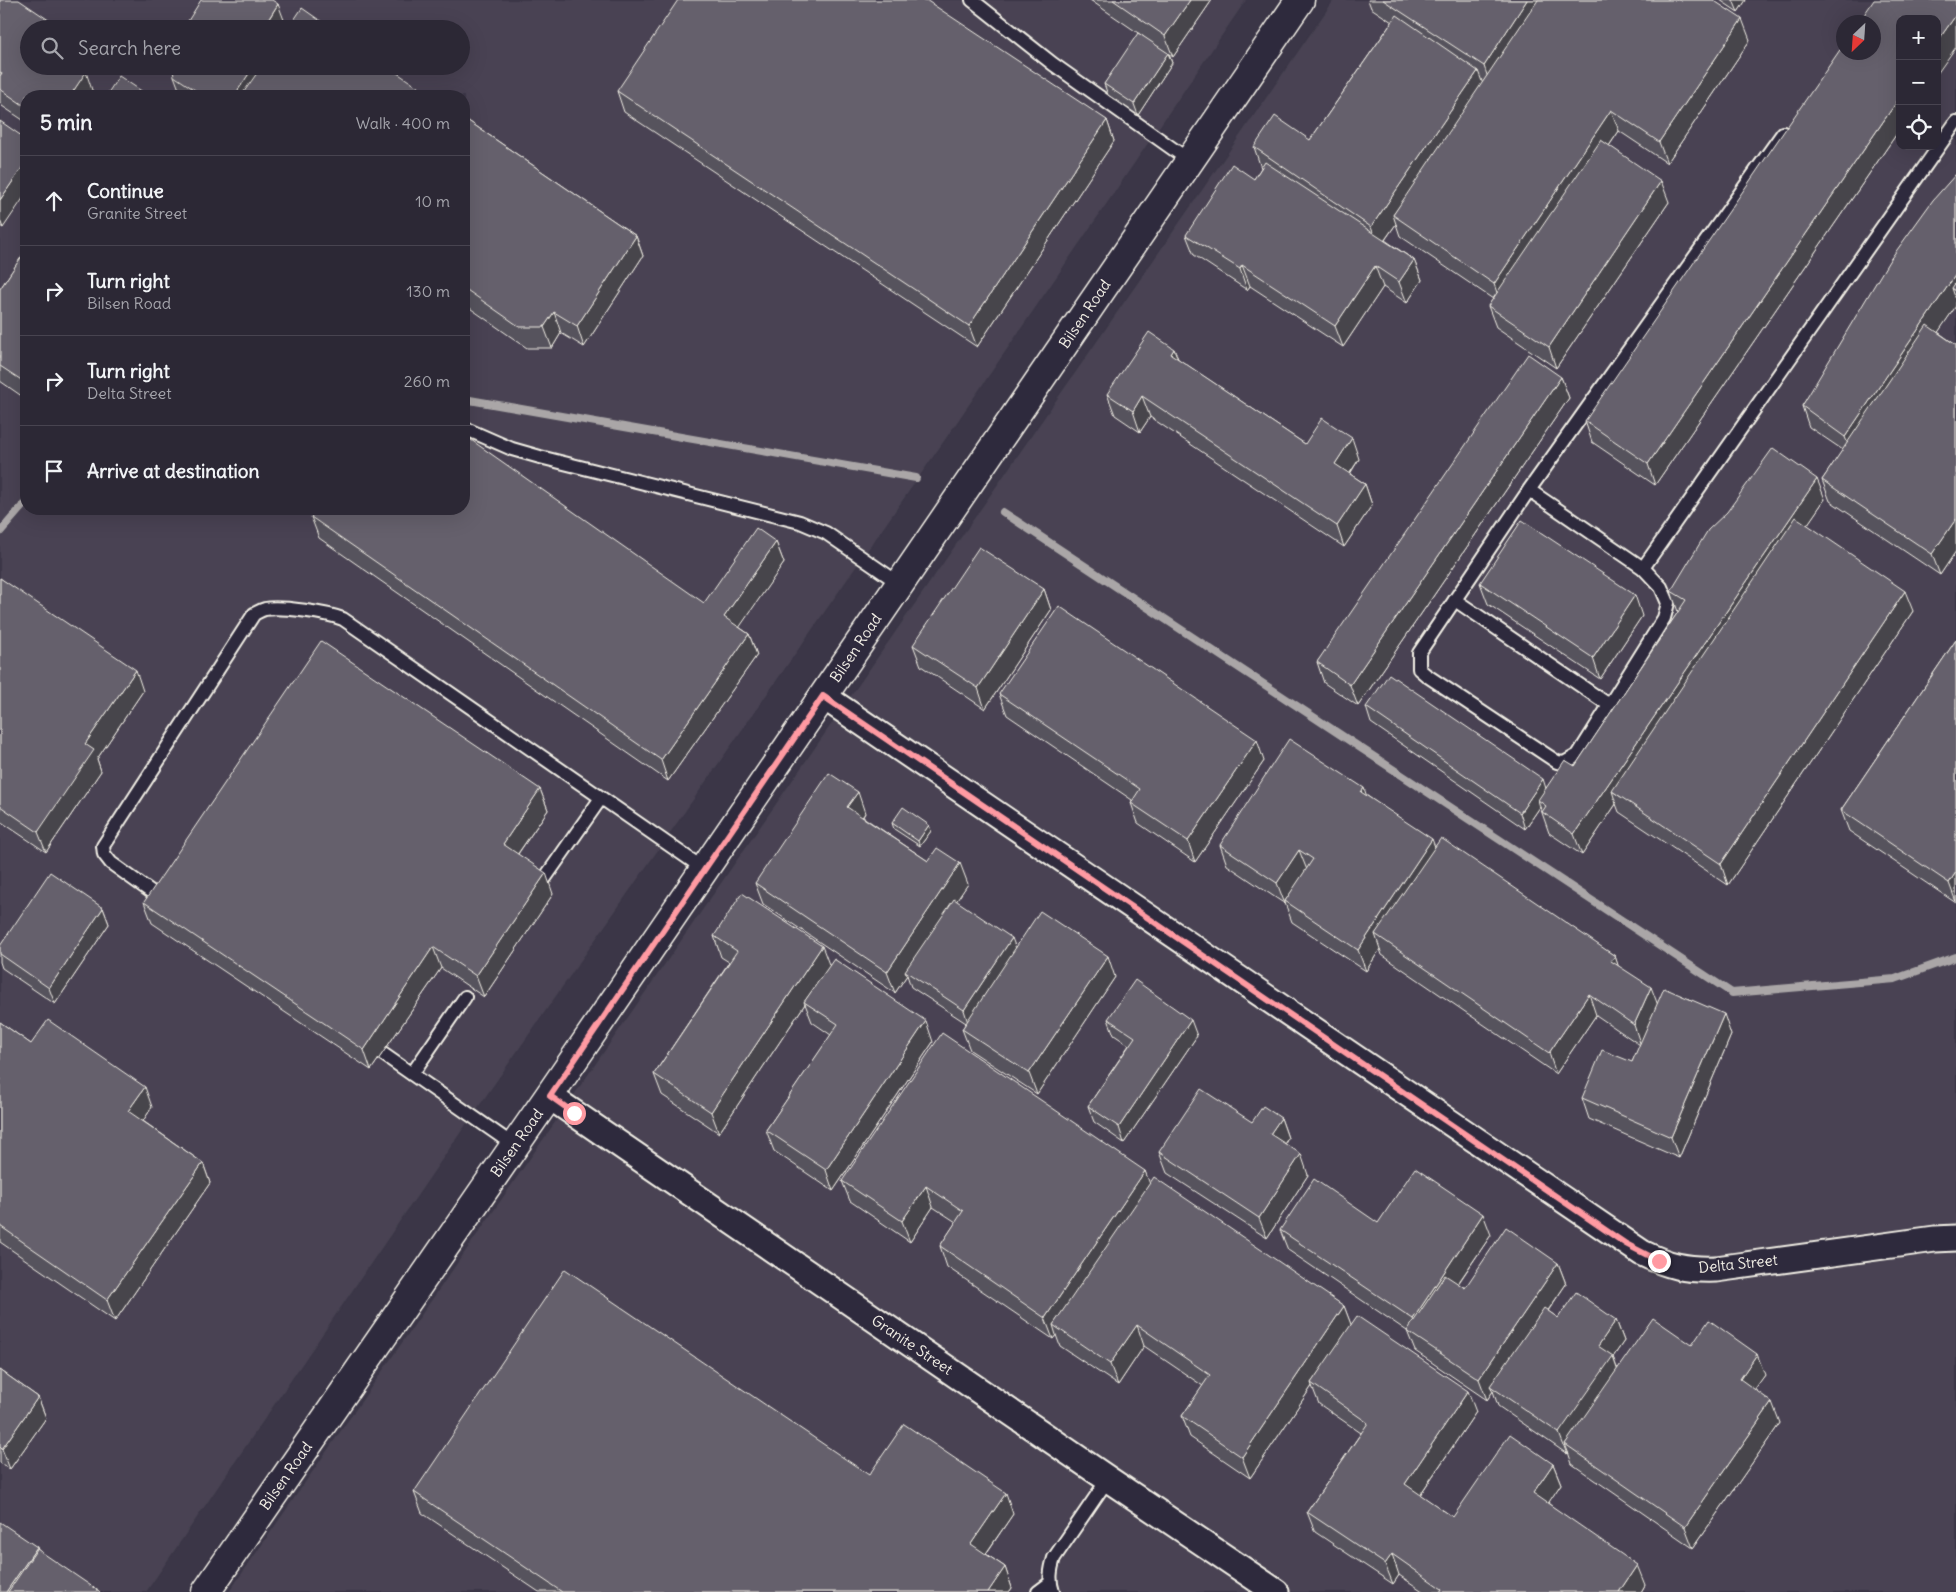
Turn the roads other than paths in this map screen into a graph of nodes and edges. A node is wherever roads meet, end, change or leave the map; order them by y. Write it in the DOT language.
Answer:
graph roads {
  1 [pos="972,0"];
  2 [pos="1300,0"];
  3 [pos="1792,120"];
  4 [pos="1956,122"];
  5 [pos="1190,161"];
  6 [pos="470,431"];
  7 [pos="1529,490"];
  8 [pos="1643,568"];
  9 [pos="900,584"];
  10 [pos="1455,600"];
  11 [pos="823,696"];
  12 [pos="1609,705"];
  13 [pos="601,798"];
  14 [pos="704,869"];
  15 [pos="545,878"];
  16 [pos="166,902"];
  17 [pos="464,997"];
  18 [pos="383,1054"];
  19 [pos="412,1074"];
  20 [pos="550,1096"];
  21 [pos="515,1146"];
  22 [pos="1956,1238"];
  23 [pos="1108,1479"];
  24 [pos="1051,1588"];
  25 [pos="206,1592"];
  26 [pos="1038,1592"];
  27 [pos="1276,1592"];
  1 -- 5 [label="lane"];
  2 -- 5 [label="street, Bilsen Road"];
  3 -- 7 [label="lane"];
  4 -- 8 [label="lane"];
  5 -- 9 [label="street, Bilsen Road"];
  6 -- 9 [label="lane"];
  7 -- 8 [label="lane"];
  7 -- 10 [label="lane"];
  8 -- 12 [label="lane"];
  9 -- 11 [label="street, Bilsen Road"];
  10 -- 12 [label="lane"];
  10 -- 12 [label="lane"];
  11 -- 14 [label="street, Bilsen Road"];
  11 -- 22 [label="street, Delta Street"];
  13 -- 14 [label="lane"];
  13 -- 15 [label="lane"];
  13 -- 16 [label="lane"];
  14 -- 20 [label="street, Bilsen Road"];
  17 -- 19 [label="lane"];
  18 -- 19 [label="lane"];
  19 -- 21 [label="lane"];
  20 -- 21 [label="street, Bilsen Road"];
  20 -- 23 [label="street, Granite Street"];
  21 -- 25 [label="street, Bilsen Road"];
  23 -- 24 [label="lane"];
  23 -- 27 [label="street, Granite Street"];
  24 -- 26 [label="lane"];
}
